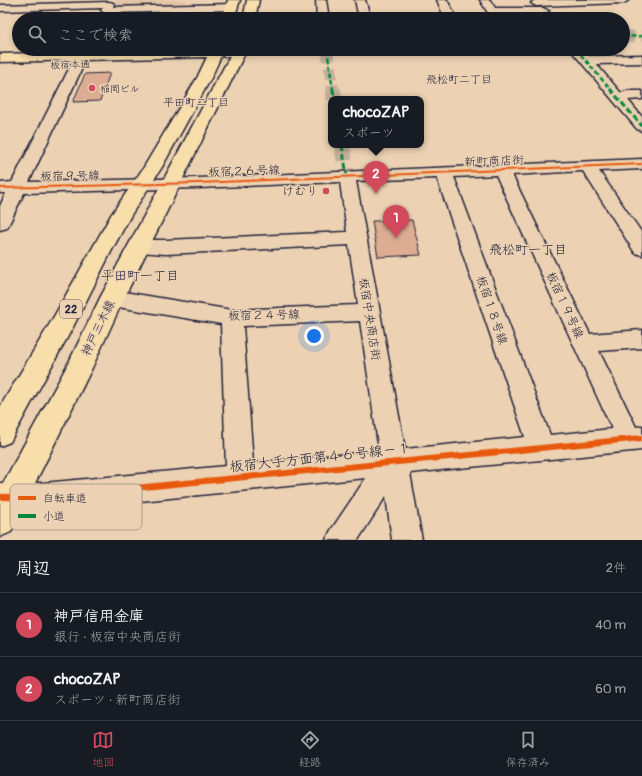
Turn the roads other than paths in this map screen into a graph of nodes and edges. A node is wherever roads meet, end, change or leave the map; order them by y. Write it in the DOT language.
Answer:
graph roads {
  1 [pos="253,0"];
  2 [pos="321,0"];
  3 [pos="360,0"];
  4 [pos="442,0"];
  5 [pos="485,0"];
  6 [pos="624,0"];
  7 [pos="586,1"];
  8 [pos="0,8"];
  9 [pos="541,8"];
  10 [pos="107,9"];
  11 [pos="231,9"];
  12 [pos="250,12"];
  13 [pos="322,12"];
  14 [pos="363,12"];
  15 [pos="448,12"];
  16 [pos="82,56"];
  17 [pos="224,56"];
  18 [pos="226,56"];
  19 [pos="582,56"];
  20 [pos="0,58"];
  21 [pos="636,59"];
  22 [pos="586,60"];
  23 [pos="0,66"];
  24 [pos="642,71"];
  25 [pos="642,95"];
  26 [pos="619,99"];
  27 [pos="640,122"];
  28 [pos="642,164"];
  29 [pos="588,166"];
  30 [pos="502,170"];
  31 [pos="444,173"];
  32 [pos="347,176"];
  33 [pos="141,184"];
  34 [pos="172,184"];
  35 [pos="0,188"];
  36 [pos="17,188"];
  37 [pos="0,224"];
  38 [pos="357,238"];
  39 [pos="139,246"];
  40 [pos="642,248"];
  41 [pos="112,298"];
  42 [pos="369,313"];
  43 [pos="232,318"];
  44 [pos="642,339"];
  45 [pos="583,343"];
  46 [pos="0,433"];
  47 [pos="635,438"];
  48 [pos="540,447"];
  49 [pos="393,462"];
  50 [pos="240,477"];
  51 [pos="14,484"];
  52 [pos="142,487"];
  53 [pos="7,497"];
  54 [pos="0,521"];
  55 [pos="340,540"];
  56 [pos="406,540"];
  1 -- 12 [label="main road"];
  2 -- 13 [label="street"];
  3 -- 14 [label="street"];
  4 -- 15 [label="street"];
  5 -- 9 [label="street"];
  6 -- 7 [label="street"];
  7 -- 9 [label="street"];
  8 -- 10 [label="street"];
  10 -- 11 [label="street"];
  16 -- 20 [label="main road, 板宿本通"];
  16 -- 23 [label="main road, 板宿本通"];
  16 -- 36 [label="street"];
  17 -- 33 [label="main road, 22"];
  18 -- 34 [label="main road, 神戸三木線 / 22"];
  19 -- 22 [label="street"];
  21 -- 22 [label="street"];
  21 -- 24 [label="street"];
  22 -- 26 [label="street"];
  25 -- 26 [label="street"];
  26 -- 27 [label="street"];
  28 -- 29 [label="street, 新町商店街"];
  29 -- 30 [label="street, 新町商店街"];
  29 -- 40 [label="street"];
  30 -- 31 [label="street, 新町商店街"];
  30 -- 45 [label="street, 板宿１９号線"];
  31 -- 32 [label="street, 新町商店街"];
  31 -- 48 [label="street, 板宿１８号線"];
  32 -- 34 [label="street, 板宿２６号線"];
  32 -- 38 [label="street, 板宿中央商店街"];
  33 -- 34 [label="street, 板宿２６号線"];
  33 -- 36 [label="street, 板宿９号線"];
  33 -- 46 [label="main road, 22"];
  34 -- 39 [label="main road, 神戸三木線 / 22"];
  35 -- 36 [label="street, 板宿９号線"];
  36 -- 37 [label="street"];
  38 -- 39 [label="street"];
  38 -- 42 [label="street, 板宿中央商店街"];
  39 -- 41 [label="main road, 神戸三木線 / 22"];
  41 -- 43 [label="street, 板宿２４号線"];
  41 -- 51 [label="main road, 神戸三木線 / 22"];
  42 -- 43 [label="street, 板宿２４号線"];
  42 -- 49 [label="street, 板宿中央商店街"];
  43 -- 50 [label="street"];
  44 -- 45 [label="street"];
  45 -- 47 [label="street, 板宿１９号線"];
  47 -- 48 [label="street, 板宿大手方面第４６号線－１"];
  48 -- 49 [label="street, 板宿大手方面第４６号線－１"];
  49 -- 50 [label="street, 板宿大手方面第４６号線－１"];
  49 -- 55 [label="street"];
  49 -- 56 [label="street, 板宿中央商店街"];
  50 -- 52 [label="street, 板宿大手方面第４６号線－１"];
  53 -- 54 [label="main road, 神戸三木線 / 22"];
}
